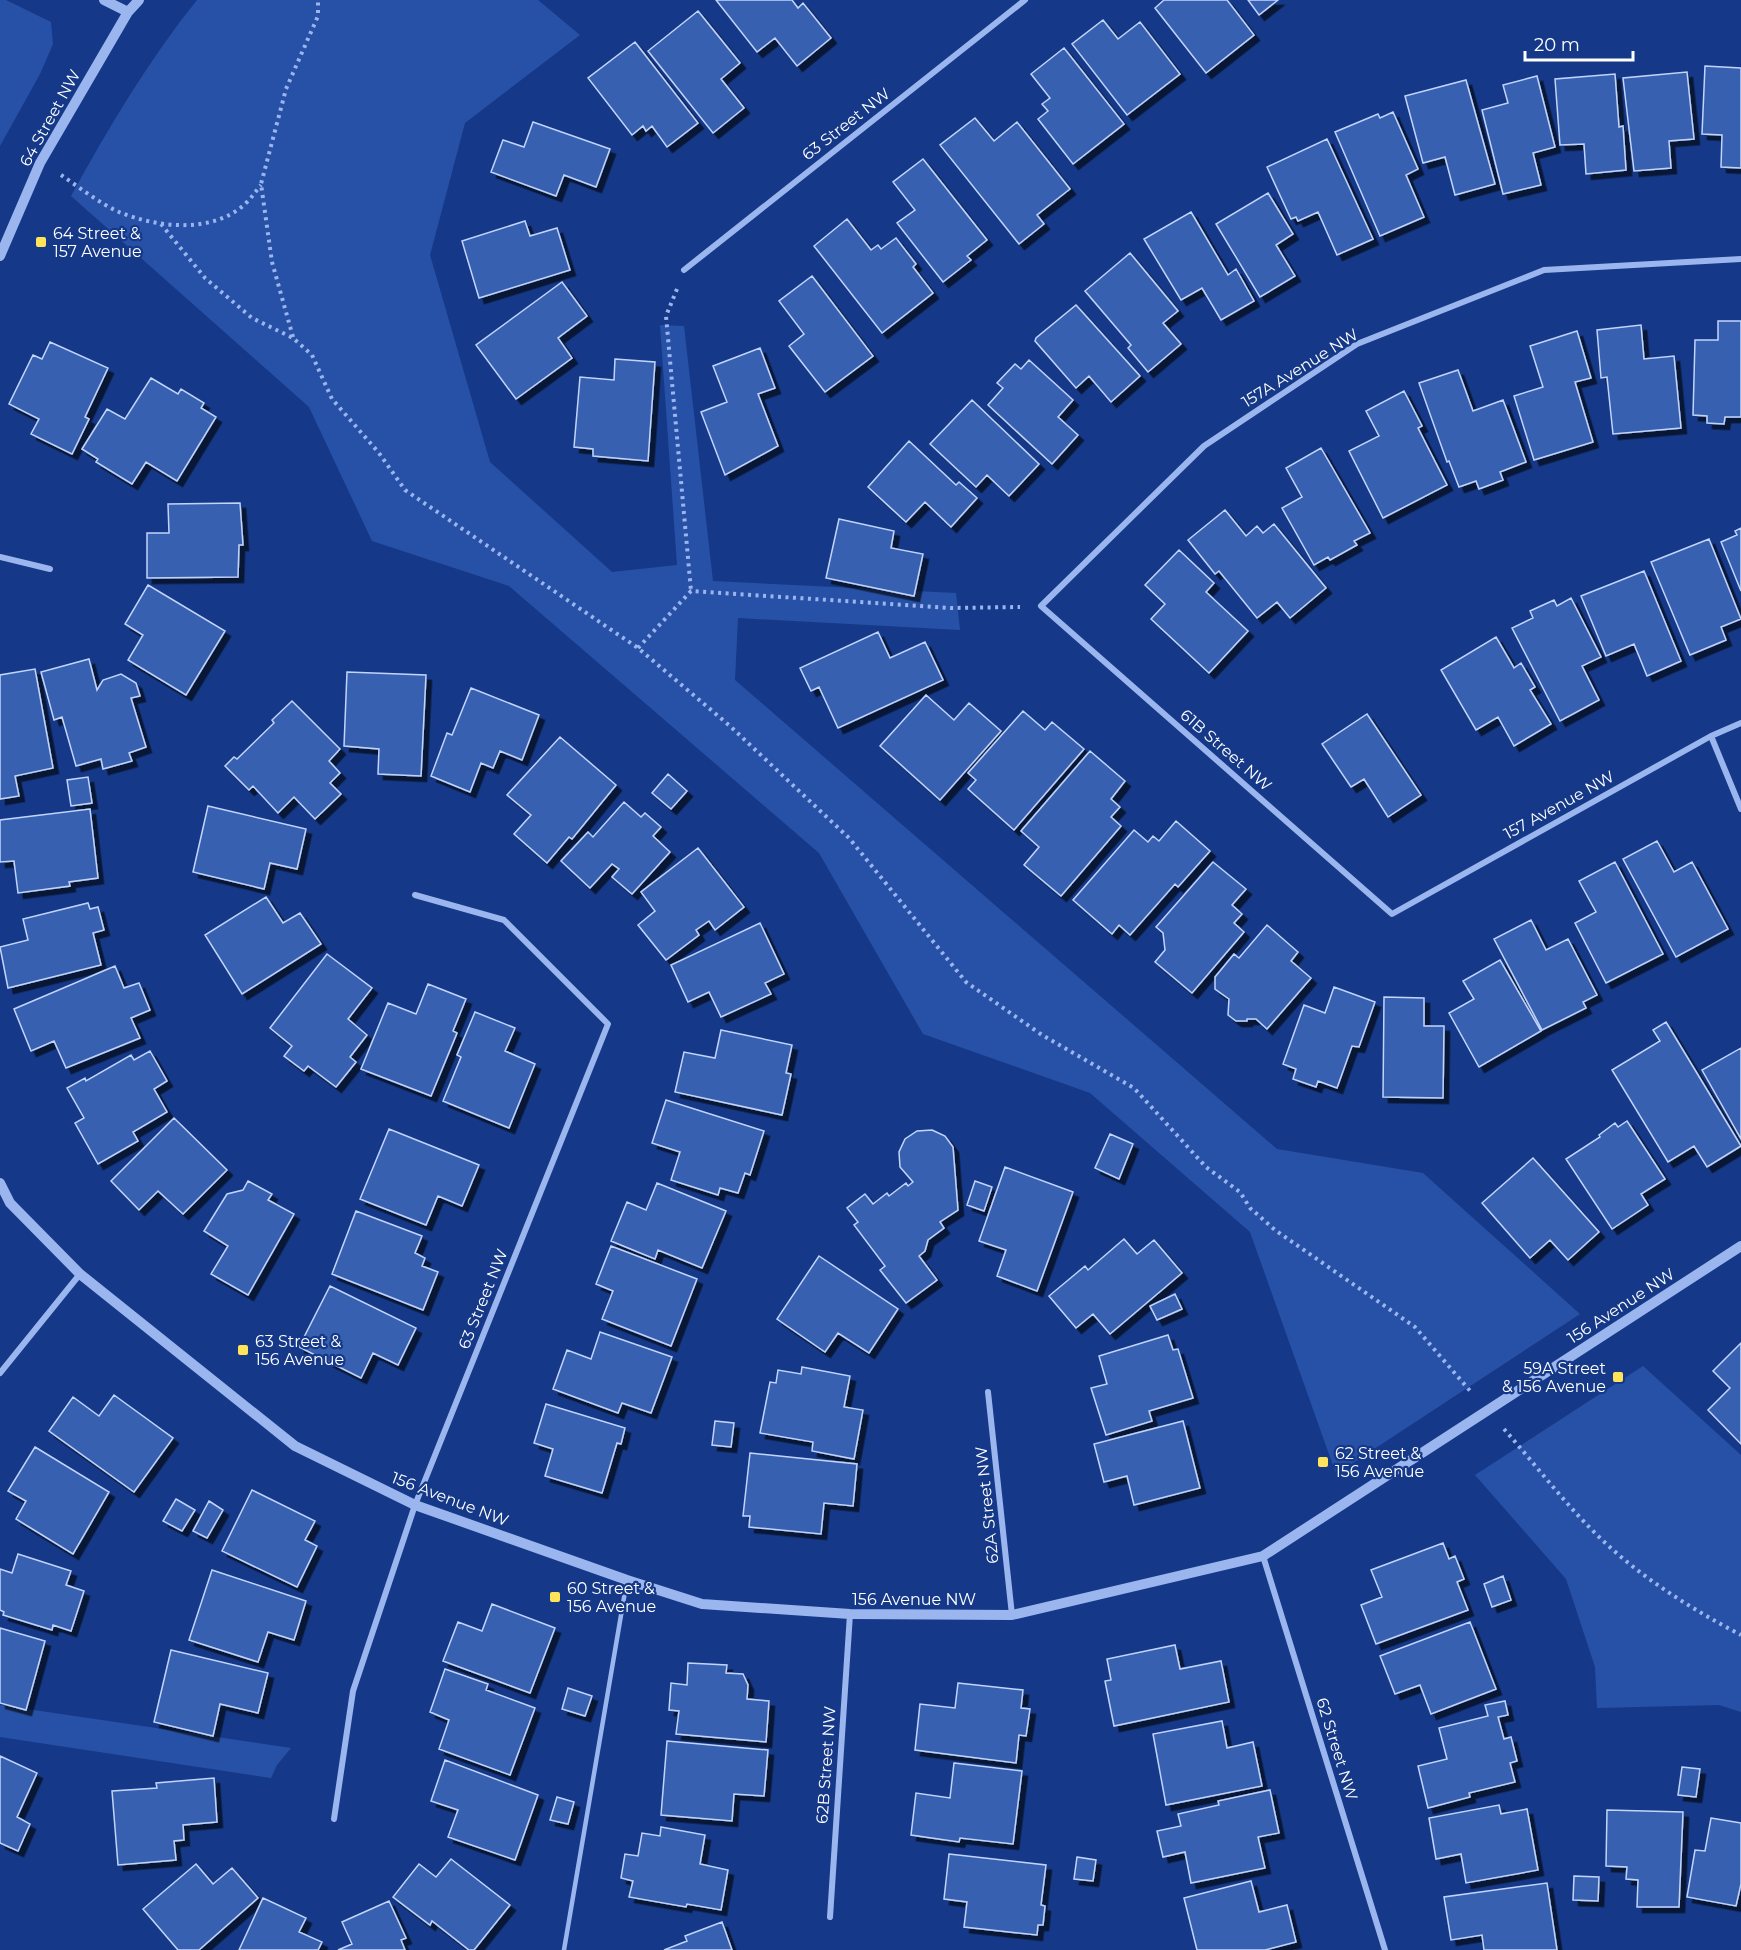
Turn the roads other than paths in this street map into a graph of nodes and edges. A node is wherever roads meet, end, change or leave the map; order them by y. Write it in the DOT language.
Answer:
graph roads {
  1 [pos="104,0"];
  2 [pos="138,0"];
  3 [pos="1025,0"];
  4 [pos="128,12"];
  5 [pos="0,256"];
  6 [pos="1741,259"];
  7 [pos="684,270"];
  8 [pos="0,557"];
  9 [pos="50,569"];
  10 [pos="1041,606"];
  11 [pos="1741,723"];
  12 [pos="1711,736"];
  13 [pos="1741,809"];
  14 [pos="415,895"];
  15 [pos="1392,914"];
  16 [pos="0,1183"];
  17 [pos="1741,1246"];
  18 [pos="81,1274"];
  19 [pos="0,1372"];
  20 [pos="988,1392"];
  21 [pos="415,1505"];
  22 [pos="1263,1556"];
  23 [pos="627,1580"];
  24 [pos="850,1614"];
  25 [pos="1012,1615"];
  26 [pos="334,1819"];
  27 [pos="830,1917"];
  28 [pos="564,1950"];
  29 [pos="1385,1950"];
  1 -- 4 [label="street"];
  2 -- 4 [label="street, 64 Street NW"];
  3 -- 7 [label="street, 63 Street NW"];
  4 -- 5 [label="street, 64 Street NW"];
  6 -- 10 [label="street, 157A Avenue NW"];
  8 -- 9 [label="street"];
  10 -- 15 [label="street, 61B Street NW"];
  11 -- 12 [label="street, 157 Avenue NW"];
  12 -- 13 [label="street"];
  12 -- 15 [label="street, 157 Avenue NW"];
  14 -- 21 [label="street, 63 Street NW"];
  16 -- 18 [label="street"];
  17 -- 22 [label="street, 156 Avenue NW"];
  18 -- 19 [label="street"];
  18 -- 21 [label="street, 156 Avenue NW"];
  20 -- 25 [label="street, 62A Street NW"];
  21 -- 23 [label="street, 156 Avenue NW"];
  21 -- 26 [label="street, 63 Street NW"];
  22 -- 25 [label="street, 156 Avenue NW"];
  22 -- 29 [label="street, 62 Street NW"];
  23 -- 24 [label="street, 156 Avenue NW"];
  23 -- 28 [label="lane"];
  24 -- 25 [label="street, 156 Avenue NW"];
  24 -- 27 [label="street, 62B Street NW"];
}
